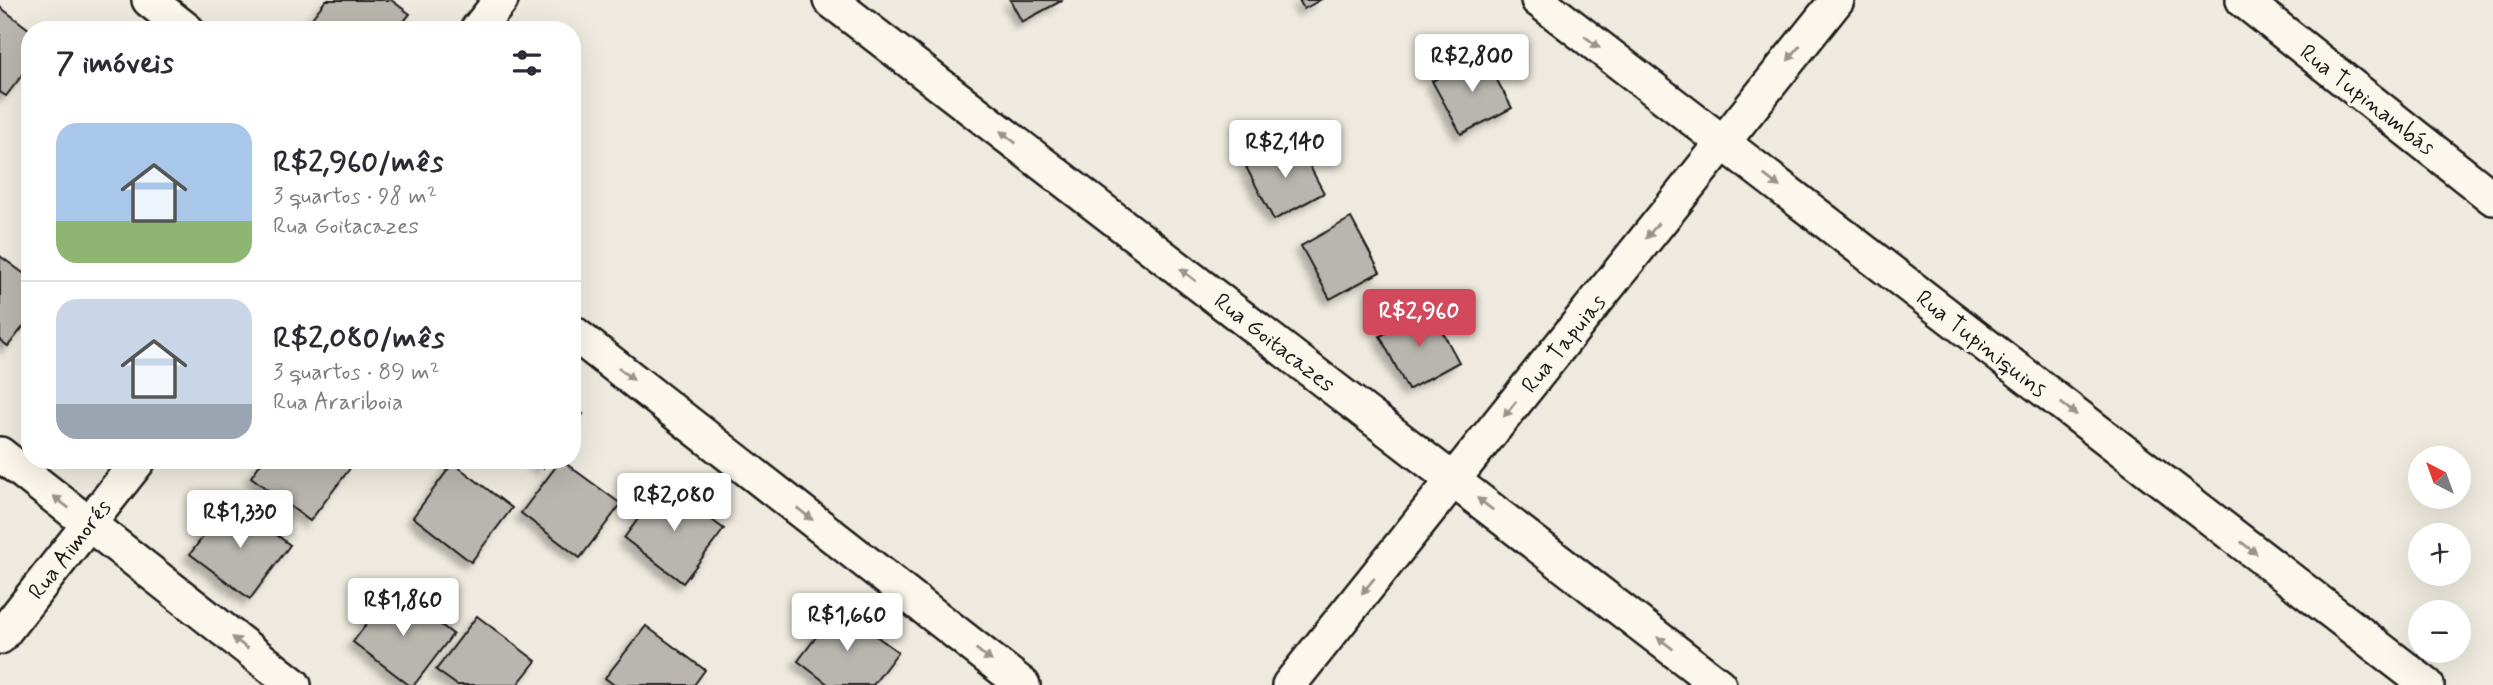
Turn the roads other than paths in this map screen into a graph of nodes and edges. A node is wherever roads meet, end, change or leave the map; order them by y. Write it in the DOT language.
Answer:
graph roads {
  1 [pos="149,0"];
  2 [pos="500,0"];
  3 [pos="830,0"];
  4 [pos="1538,0"];
  5 [pos="1837,0"];
  6 [pos="2243,0"];
  7 [pos="176,21"];
  8 [pos="484,21"];
  9 [pos="1723,143"];
  10 [pos="2490,190"];
  11 [pos="581,339"];
  12 [pos="0,454"];
  13 [pos="132,469"];
  14 [pos="1453,479"];
  15 [pos="89,524"];
  16 [pos="0,637"];
  17 [pos="294,685"];
  18 [pos="1023,685"];
  19 [pos="1289,685"];
  20 [pos="1718,685"];
  21 [pos="2427,685"];
  1 -- 7 [label="street"];
  2 -- 8 [label="street"];
  14 -- 3 [label="street, Rua Goitacazes, one-way"];
  4 -- 9 [label="street, Rua Tupiniquins, one-way"];
  5 -- 9 [label="street, Rua Tapuias, one-way"];
  6 -- 10 [label="street, Rua Tupinambás"];
  9 -- 14 [label="street, Rua Tapuias, one-way"];
  9 -- 21 [label="street, Rua Tupiniquins, one-way"];
  11 -- 18 [label="street, one-way"];
  15 -- 12 [label="street, one-way"];
  13 -- 15 [label="street, Rua Aimorés"];
  14 -- 19 [label="street, Rua Tapuias, one-way"];
  20 -- 14 [label="street, Rua Goitacazes, one-way"];
  15 -- 16 [label="street, Rua Aimorés"];
  17 -- 15 [label="street, one-way"];
}
